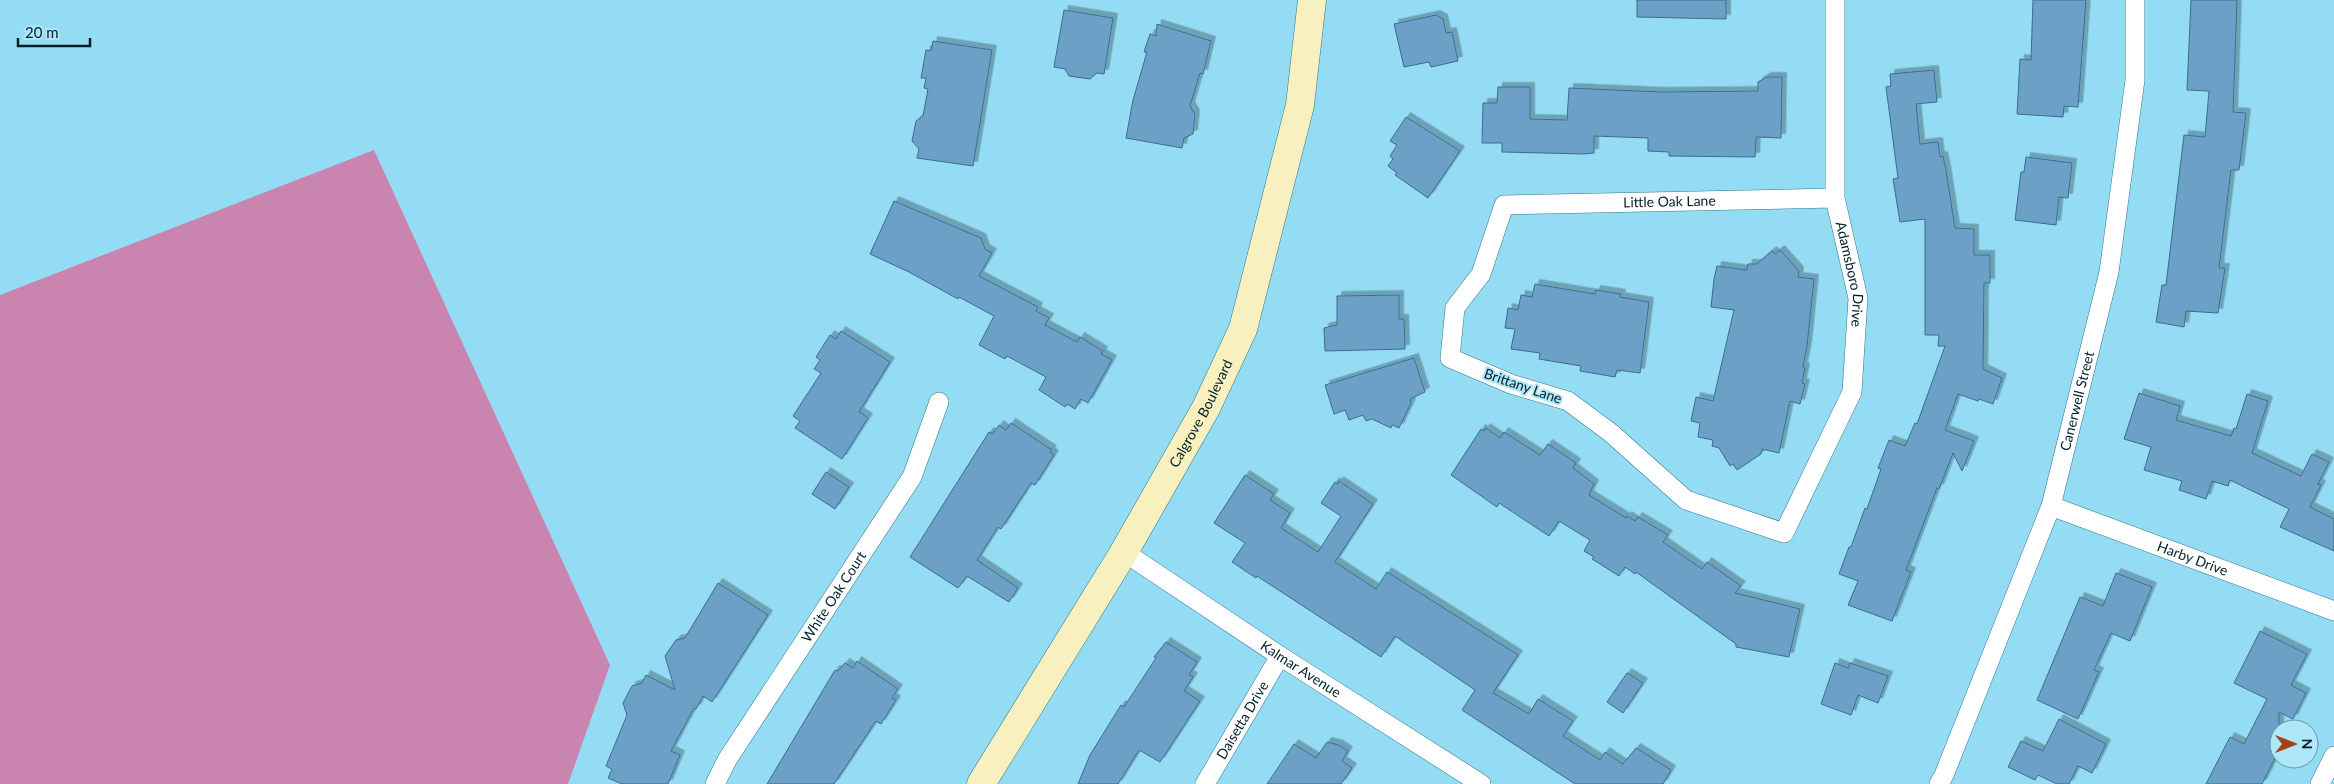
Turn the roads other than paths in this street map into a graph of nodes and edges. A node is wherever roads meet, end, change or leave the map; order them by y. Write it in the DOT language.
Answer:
graph roads {
  1 [pos="1312,0"];
  2 [pos="1835,0"];
  3 [pos="2135,0"];
  4 [pos="1835,198"];
  5 [pos="1504,205"];
  6 [pos="939,402"];
  7 [pos="2051,506"];
  8 [pos="1784,534"];
  9 [pos="1124,552"];
  10 [pos="2334,611"];
  11 [pos="1280,656"];
  12 [pos="2334,756"];
  13 [pos="715,784"];
  14 [pos="981,784"];
  15 [pos="1205,784"];
  16 [pos="1481,784"];
  17 [pos="1939,784"];
  18 [pos="2320,784"];
  1 -- 9 [label="street, Calgrove Boulevard"];
  2 -- 4 [label="street, Adamsboro Drive"];
  3 -- 7 [label="street, Canerwell Street"];
  4 -- 5 [label="street, Little Oak Lane"];
  4 -- 8 [label="street, Adamsboro Drive"];
  5 -- 8 [label="street, Brittany Lane"];
  6 -- 13 [label="street, White Oak Court"];
  7 -- 10 [label="street, Harby Drive"];
  7 -- 17 [label="street, Canerwell Street"];
  9 -- 11 [label="street, Kalmar Avenue"];
  9 -- 14 [label="street, Calgrove Boulevard"];
  11 -- 15 [label="street, Daisetta Drive"];
  11 -- 16 [label="street, Kalmar Avenue"];
  12 -- 18 [label="street"];
}
